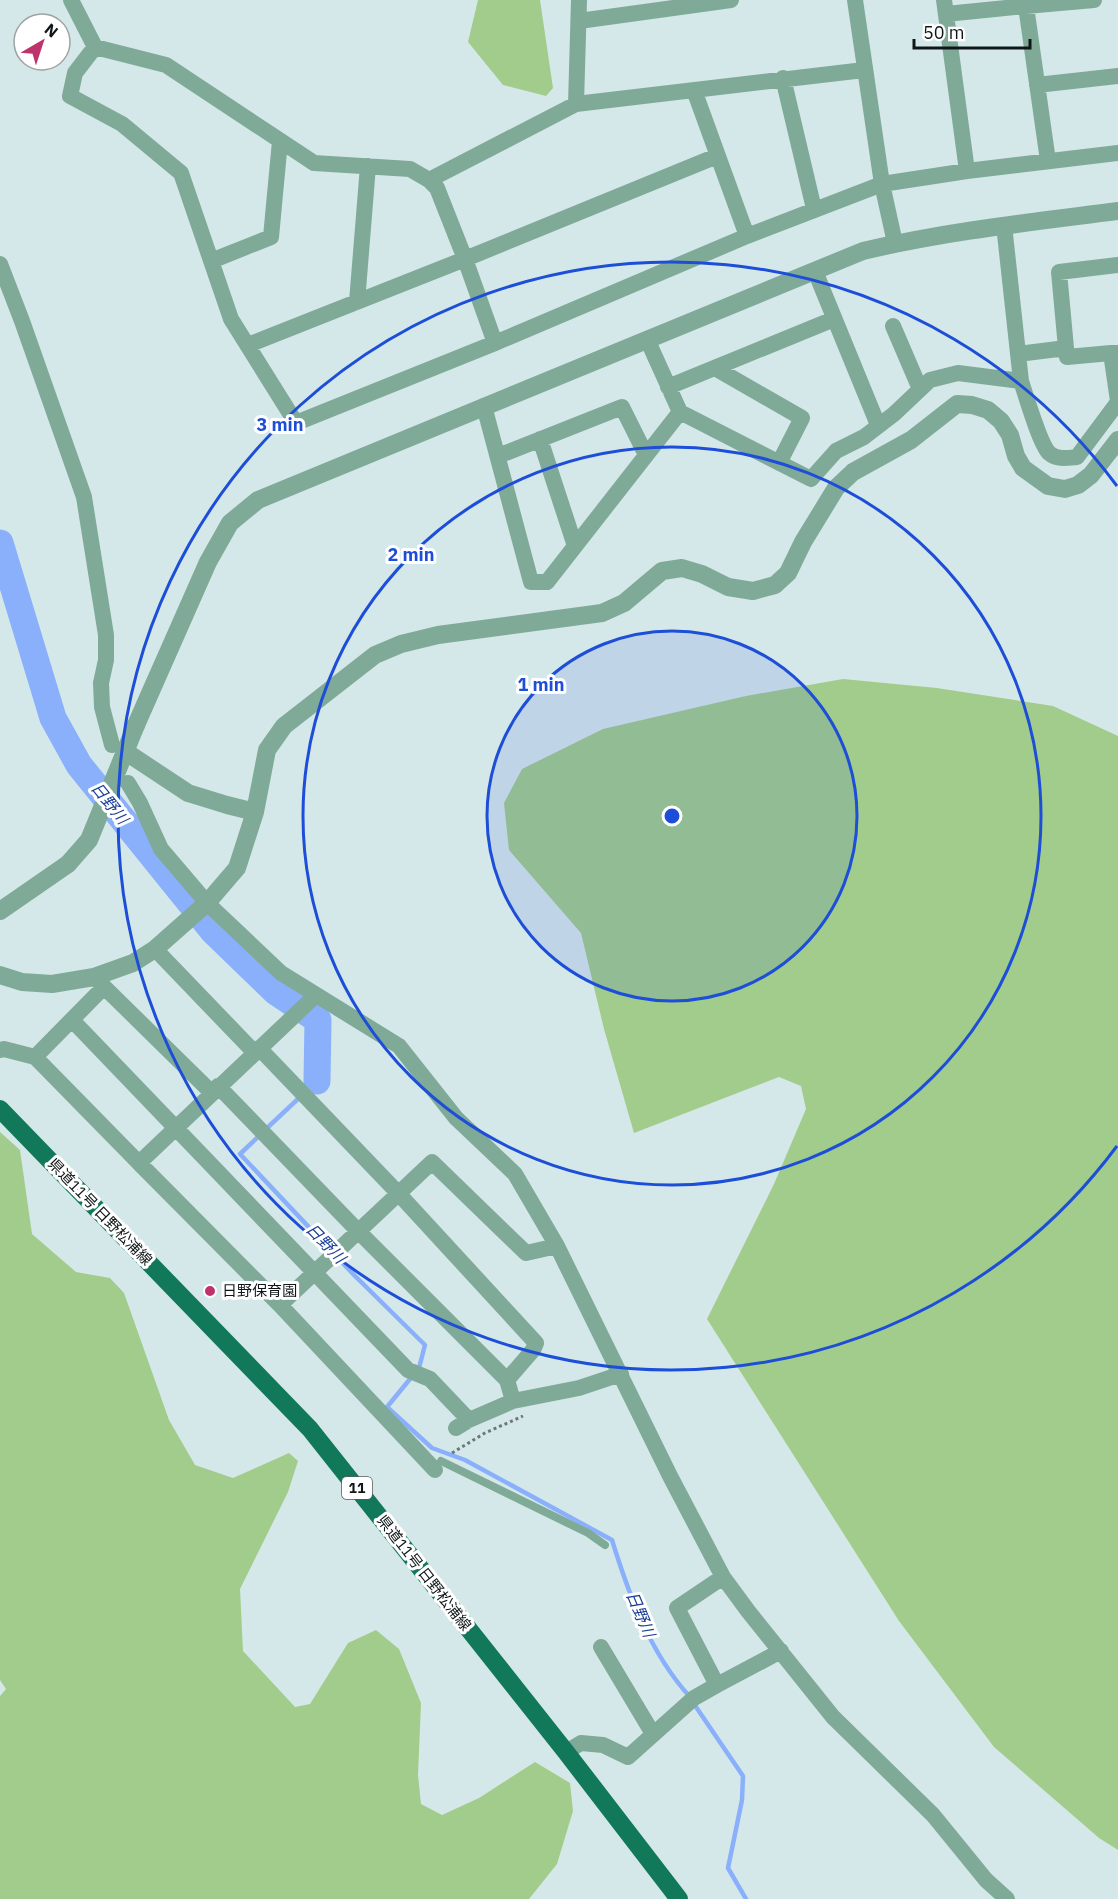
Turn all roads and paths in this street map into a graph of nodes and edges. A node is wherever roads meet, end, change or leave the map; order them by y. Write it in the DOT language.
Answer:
graph roads {
  1 [pos="71,0"];
  2 [pos="579,0"];
  3 [pos="731,0"];
  4 [pos="855,0"];
  5 [pos="1094,0"];
  6 [pos="1026,6"];
  7 [pos="945,7"];
  8 [pos="579,21"];
  9 [pos="96,47"];
  10 [pos="864,70"];
  11 [pos="1118,76"];
  12 [pos="783,78"];
  13 [pos="1037,85"];
  14 [pos="694,90"];
  15 [pos="576,104"];
  16 [pos="280,141"];
  17 [pos="1118,153"];
  18 [pos="717,156"];
  19 [pos="1048,161"];
  20 [pos="368,166"];
  21 [pos="967,171"];
  22 [pos="429,180"];
  23 [pos="882,184"];
  24 [pos="814,209"];
  25 [pos="1118,211"];
  26 [pos="1004,225"];
  27 [pos="747,236"];
  28 [pos="895,243"];
  29 [pos="465,259"];
  30 [pos="211,261"];
  31 [pos="0,264"];
  32 [pos="1118,265"];
  33 [pos="815,271"];
  34 [pos="357,302"];
  35 [pos="834,319"];
  36 [pos="900,332"];
  37 [pos="647,339"];
  38 [pos="495,343"];
  39 [pos="248,345"];
  40 [pos="1066,348"];
  41 [pos="1114,353"];
  42 [pos="1018,354"];
  43 [pos="715,368"];
  44 [pos="1021,381"];
  45 [pos="668,387"];
  46 [pos="920,389"];
  47 [pos="1118,401"];
  48 [pos="484,406"];
  49 [pos="680,412"];
  50 [pos="879,425"];
  51 [pos="540,439"];
  52 [pos="1118,440"];
  53 [pos="646,455"];
  54 [pos="498,456"];
  55 [pos="779,463"];
  56 [pos="575,546"];
  57 [pos="119,749"];
  58 [pos="128,783"];
  59 [pos="255,812"];
  60 [pos="207,903"];
  61 [pos="0,911"];
  62 [pos="155,949"];
  63 [pos="0,975"];
  64 [pos="99,982"];
  65 [pos="315,996"];
  66 [pos="72,1020"];
  67 [pos="0,1050"];
  68 [pos="257,1050"];
  69 [pos="35,1057"];
  70 [pos="215,1089"];
  71 [pos="0,1109"];
  72 [pos="176,1127"];
  73 [pos="139,1163"];
  74 [pos="398,1193"];
  75 [pos="358,1231"];
  76 [pos="557,1246"];
  77 [pos="314,1273"];
  78 [pos="280,1305"];
  79 [pos="621,1374"];
  80 [pos="507,1380"];
  81 [pos="513,1401"];
  82 [pos="529,1414"];
  83 [pos="438,1466"];
  84 [pos="605,1545"];
  85 [pos="723,1577"];
  86 [pos="601,1647"];
  87 [pos="781,1651"];
  88 [pos="717,1685"];
  89 [pos="653,1734"];
  90 [pos="566,1752"];
  91 [pos="679,1899"];
  92 [pos="1007,1899"];
  1 -- 9 [label="street"];
  2 -- 8 [label="street"];
  3 -- 8 [label="street"];
  4 -- 10 [label="street"];
  5 -- 6 [label="street"];
  6 -- 7 [label="street"];
  6 -- 13 [label="street"];
  7 -- 21 [label="street"];
  8 -- 15 [label="street"];
  9 -- 16 [label="street"];
  9 -- 30 [label="street"];
  10 -- 12 [label="street"];
  10 -- 23 [label="street"];
  11 -- 13 [label="street"];
  12 -- 14 [label="street"];
  12 -- 24 [label="street"];
  13 -- 19 [label="street"];
  14 -- 15 [label="street"];
  14 -- 18 [label="street"];
  15 -- 22 [label="street"];
  16 -- 20 [label="street"];
  16 -- 30 [label="street"];
  17 -- 19 [label="street"];
  18 -- 27 [label="street"];
  18 -- 29 [label="street"];
  19 -- 21 [label="street"];
  20 -- 22 [label="street"];
  20 -- 34 [label="street"];
  21 -- 23 [label="street"];
  22 -- 29 [label="street"];
  23 -- 24 [label="street"];
  23 -- 28 [label="street"];
  24 -- 27 [label="street"];
  25 -- 26 [label="street"];
  26 -- 28 [label="street"];
  26 -- 42 [label="street"];
  27 -- 38 [label="street"];
  28 -- 33 [label="street"];
  29 -- 34 [label="street"];
  29 -- 38 [label="street"];
  30 -- 39 [label="street"];
  31 -- 57 [label="street"];
  32 -- 40 [label="street"];
  33 -- 35 [label="street"];
  33 -- 37 [label="street"];
  34 -- 39 [label="street"];
  35 -- 43 [label="street"];
  35 -- 50 [label="street"];
  36 -- 46 [label="street"];
  37 -- 45 [label="street"];
  37 -- 48 [label="street"];
  38 -- 39 [label="street"];
  40 -- 41 [label="street"];
  40 -- 42 [label="street"];
  41 -- 47 [label="street"];
  42 -- 44 [label="street"];
  43 -- 45 [label="street"];
  43 -- 55 [label="street"];
  44 -- 46 [label="street"];
  44 -- 47 [label="street"];
  45 -- 49 [label="street"];
  46 -- 50 [label="street"];
  48 -- 54 [label="street"];
  48 -- 57 [label="street, bridge"];
  49 -- 53 [label="street"];
  49 -- 55 [label="street"];
  50 -- 55 [label="street"];
  51 -- 53 [label="street"];
  51 -- 54 [label="street"];
  51 -- 56 [label="street"];
  52 -- 59 [label="street"];
  53 -- 56 [label="street"];
  54 -- 56 [label="street"];
  57 -- 59 [label="street"];
  57 -- 61 [label="street, bridge"];
  58 -- 60 [label="street"];
  59 -- 60 [label="street"];
  60 -- 62 [label="street"];
  60 -- 65 [label="street"];
  62 -- 64 [label="street"];
  62 -- 68 [label="street"];
  63 -- 64 [label="street"];
  64 -- 66 [label="street"];
  64 -- 70 [label="street"];
  65 -- 68 [label="street"];
  65 -- 76 [label="street"];
  66 -- 69 [label="street"];
  66 -- 72 [label="street"];
  67 -- 69 [label="street"];
  68 -- 70 [label="street"];
  68 -- 74 [label="street"];
  69 -- 73 [label="street"];
  70 -- 72 [label="street"];
  70 -- 75 [label="street"];
  71 -- 90 [label="main road, 県道11号 日野松浦線 / 11"];
  72 -- 73 [label="street"];
  72 -- 77 [label="street"];
  73 -- 78 [label="street"];
  74 -- 75 [label="street"];
  74 -- 76 [label="street"];
  74 -- 80 [label="street"];
  75 -- 77 [label="street"];
  75 -- 80 [label="street"];
  76 -- 79 [label="street"];
  77 -- 78 [label="street"];
  77 -- 81 [label="street"];
  78 -- 83 [label="street"];
  79 -- 81 [label="street"];
  79 -- 85 [label="street"];
  80 -- 81 [label="street"];
  82 -- 83 [label="path"];
  83 -- 84 [label="lane"];
  85 -- 87 [label="street"];
  85 -- 88 [label="street"];
  86 -- 89 [label="street"];
  87 -- 88 [label="street"];
  87 -- 92 [label="street"];
  88 -- 89 [label="street"];
  89 -- 90 [label="street"];
  90 -- 91 [label="main road, 県道11号 日野松浦線 / 11"];
}
